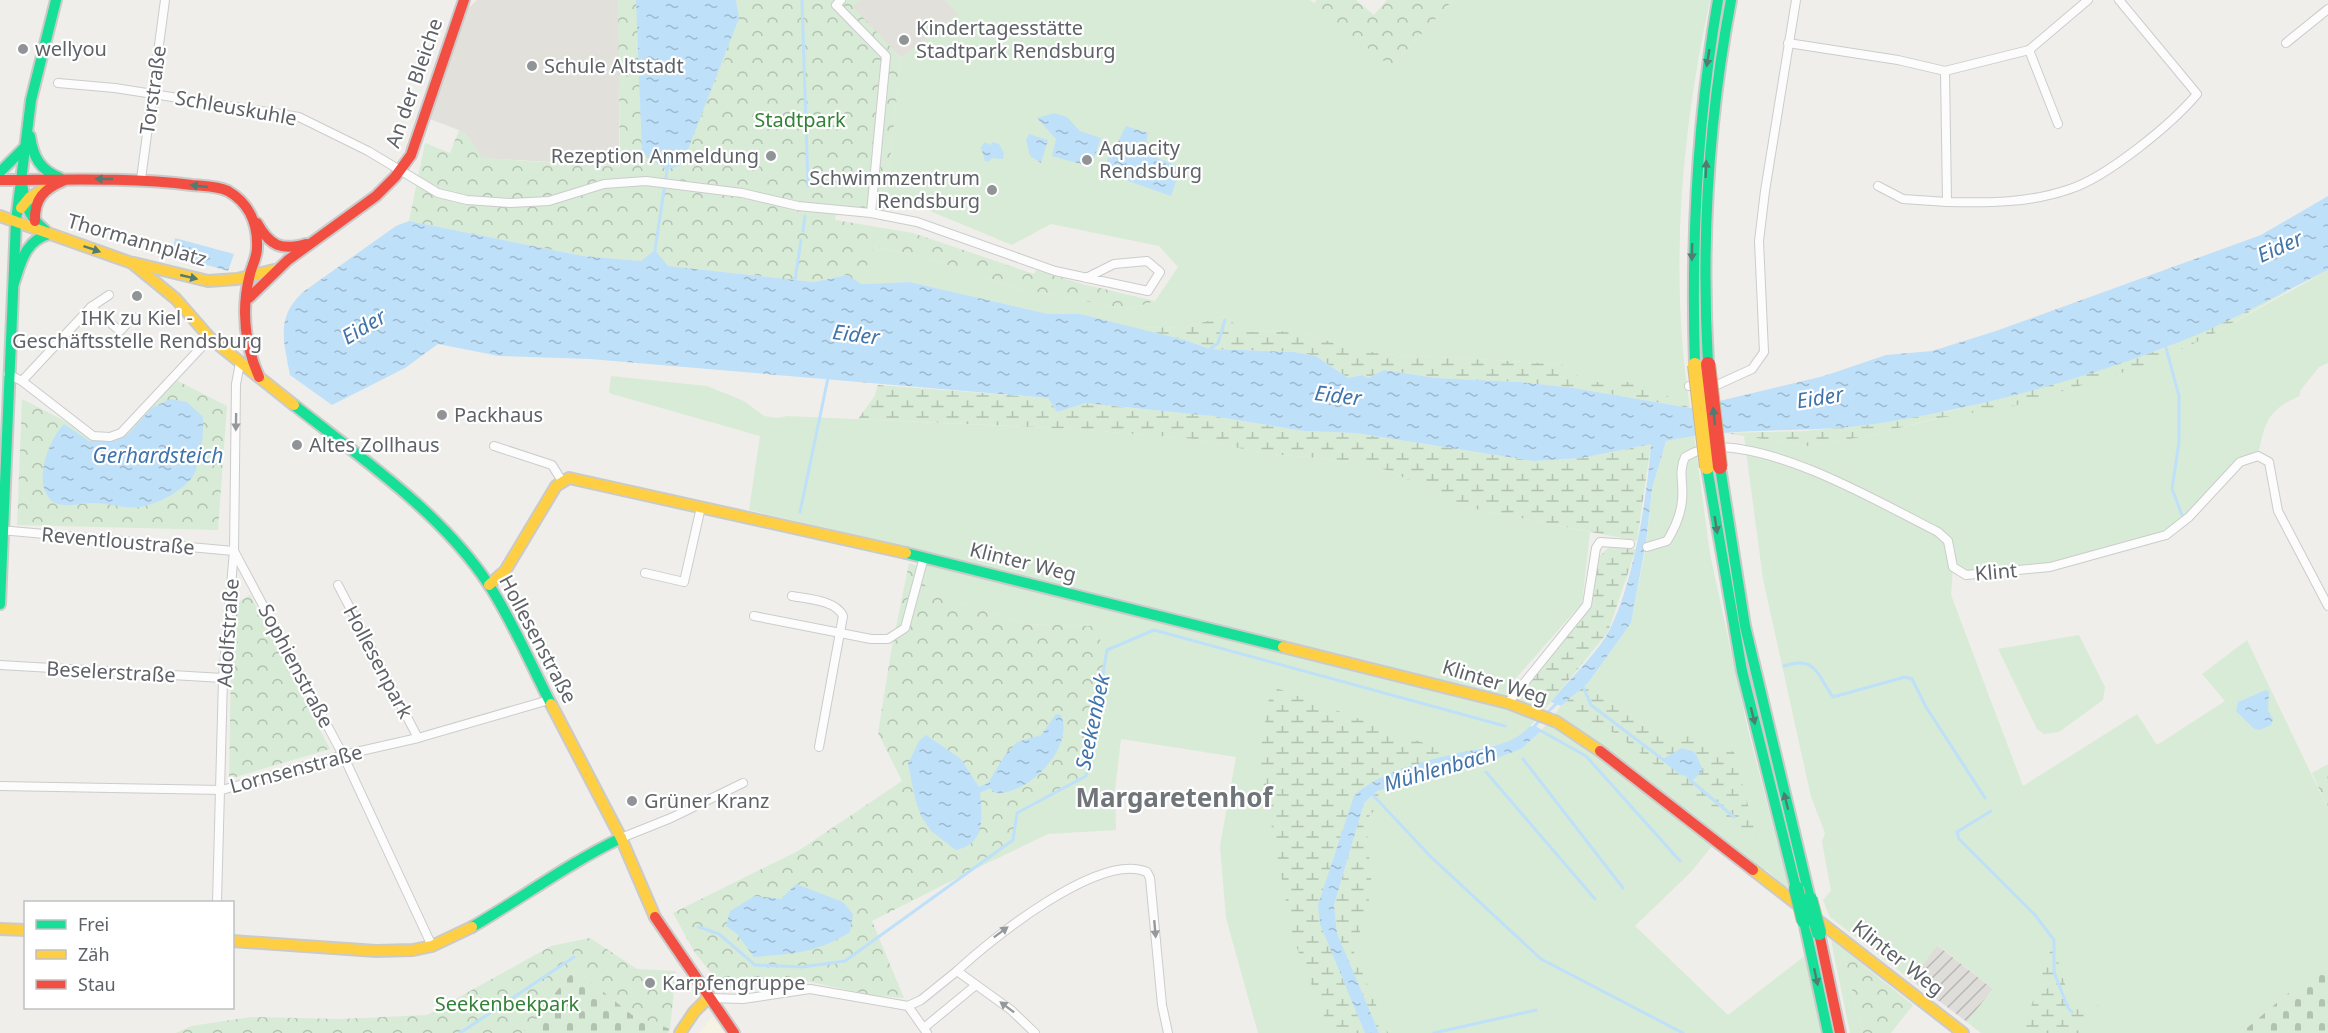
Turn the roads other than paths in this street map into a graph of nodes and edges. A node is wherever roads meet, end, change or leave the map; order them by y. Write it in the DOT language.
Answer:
graph roads {
  1 [pos="56,0"];
  2 [pos="165,0"];
  3 [pos="464,0"];
  4 [pos="842,0"];
  5 [pos="1718,0"];
  6 [pos="1731,0"];
  7 [pos="1796,0"];
  8 [pos="2088,0"];
  9 [pos="2119,0"];
  10 [pos="2328,9"];
  11 [pos="1788,43"];
  12 [pos="2286,43"];
  13 [pos="2029,50"];
  14 [pos="1945,71"];
  15 [pos="58,83"];
  16 [pos="152,94"];
  17 [pos="29,121"];
  18 [pos="2058,124"];
  19 [pos="24,148"];
  20 [pos="0,172"];
  21 [pos="402,172"];
  22 [pos="22,179"];
  23 [pos="141,179"];
  24 [pos="0,180"];
  25 [pos="67,180"];
  26 [pos="52,185"];
  27 [pos="1878,186"];
  28 [pos="1947,202"];
  29 [pos="24,203"];
  30 [pos="249,209"];
  31 [pos="871,213"];
  32 [pos="0,216"];
  33 [pos="16,219"];
  34 [pos="35,222"];
  35 [pos="51,235"];
  36 [pos="315,241"];
  37 [pos="132,263"];
  38 [pos="277,269"];
  39 [pos="249,276"];
  40 [pos="1086,278"];
  41 [pos="14,283"];
  42 [pos="109,295"];
  43 [pos="249,298"];
  44 [pos="91,306"];
  45 [pos="133,317"];
  46 [pos="210,338"];
  47 [pos="240,363"];
  48 [pos="1701,364"];
  49 [pos="8,374"];
  50 [pos="22,381"];
  51 [pos="260,381"];
  52 [pos="1689,386"];
  53 [pos="494,446"];
  54 [pos="1713,467"];
  55 [pos="562,481"];
  56 [pos="701,507"];
  57 [pos="1,530"];
  58 [pos="1630,544"];
  59 [pos="1647,547"];
  60 [pos="234,551"];
  61 [pos="924,557"];
  62 [pos="645,573"];
  63 [pos="338,585"];
  64 [pos="489,585"];
  65 [pos="792,596"];
  66 [pos="0,604"];
  67 [pos="2328,606"];
  68 [pos="754,616"];
  69 [pos="840,634"];
  70 [pos="0,666"];
  71 [pos="223,678"];
  72 [pos="549,700"];
  73 [pos="1508,703"];
  74 [pos="418,738"];
  75 [pos="819,747"];
  76 [pos="343,755"];
  77 [pos="743,783"];
  78 [pos="0,786"];
  79 [pos="222,790"];
  80 [pos="621,838"];
  81 [pos="218,901"];
  82 [pos="0,929"];
  83 [pos="24,930"];
  84 [pos="234,941"];
  85 [pos="432,946"];
  86 [pos="957,971"];
  87 [pos="976,985"];
  88 [pos="708,998"];
  89 [pos="908,1006"];
  90 [pos="926,1030"];
  91 [pos="680,1033"];
  92 [pos="734,1033"];
  93 [pos="1035,1033"];
  94 [pos="1168,1033"];
  95 [pos="1828,1033"];
  96 [pos="1840,1033"];
  97 [pos="1963,1033"];
  1 -- 17 [label="main road"];
  2 -- 16 [label="street, Torstraße"];
  3 -- 21 [label="main road, An der Bleiche"];
  4 -- 31 [label="street"];
  5 -- 48 [label="main road, one-way"];
  48 -- 6 [label="main road, one-way"];
  7 -- 11 [label="street"];
  8 -- 13 [label="street"];
  9 -- 28 [label="street"];
  10 -- 12 [label="street"];
  11 -- 14 [label="street"];
  11 -- 52 [label="street"];
  13 -- 14 [label="street"];
  13 -- 18 [label="street"];
  14 -- 28 [label="street"];
  15 -- 16 [label="street, Schleuskuhle"];
  16 -- 21 [label="street, Schleuskuhle"];
  16 -- 23 [label="street, Torstraße"];
  17 -- 19 [label="main road"];
  17 -- 25 [label="main road"];
  19 -- 20 [label="main road"];
  19 -- 22 [label="main road"];
  21 -- 31 [label="street, Schleuskuhle"];
  21 -- 36 [label="main road, An der Bleiche"];
  22 -- 24 [label="main road"];
  22 -- 25 [label="main road"];
  22 -- 29 [label="main road"];
  22 -- 33 [label="main road"];
  23 -- 25 [label="main road, one-way"];
  30 -- 23 [label="main road, one-way"];
  25 -- 26 [label="main road"];
  26 -- 29 [label="main road"];
  26 -- 34 [label="main road"];
  27 -- 28 [label="street"];
  29 -- 33 [label="main road"];
  29 -- 34 [label="main road"];
  30 -- 36 [label="main road"];
  30 -- 39 [label="main road"];
  31 -- 40 [label="street, Schleuskuhle"];
  32 -- 33 [label="main road, Thormannplatz"];
  33 -- 35 [label="main road, Thormannplatz"];
  33 -- 41 [label="main road"];
  34 -- 35 [label="main road"];
  35 -- 37 [label="main road, Thormannplatz, one-way"];
  35 -- 41 [label="main road"];
  36 -- 38 [label="main road, An der Bleiche"];
  37 -- 39 [label="main road, Thormannplatz, one-way"];
  37 -- 46 [label="main road"];
  38 -- 39 [label="main road, An der Bleiche"];
  38 -- 43 [label="main road"];
  39 -- 43 [label="main road"];
  40 -- 40 [label="street, Schleuskuhle"];
  41 -- 49 [label="main road"];
  42 -- 44 [label="street"];
  43 -- 51 [label="main road"];
  44 -- 45 [label="street"];
  44 -- 50 [label="street"];
  46 -- 47 [label="main road, Hollesenstraße"];
  46 -- 50 [label="street"];
  47 -- 51 [label="main road, Hollesenstraße"];
  47 -- 60 [label="street, Adolfstraße, one-way"];
  48 -- 54 [label="main road, bridge"];
  49 -- 50 [label="street"];
  49 -- 57 [label="main road"];
  51 -- 64 [label="main road, Hollesenstraße"];
  53 -- 55 [label="street"];
  54 -- 95 [label="main road, one-way, bridge"];
  96 -- 54 [label="main road, one-way, bridge"];
  55 -- 56 [label="main road, Klinter Weg"];
  55 -- 64 [label="main road"];
  56 -- 61 [label="main road, Klinter Weg"];
  56 -- 62 [label="street"];
  57 -- 60 [label="street, Reventloustraße"];
  57 -- 66 [label="main road"];
  58 -- 73 [label="street"];
  59 -- 67 [label="street, Klint"];
  60 -- 71 [label="street, Adolfstraße"];
  60 -- 76 [label="street, Sophienstraße"];
  61 -- 69 [label="street"];
  61 -- 73 [label="main road, Klinter Weg"];
  63 -- 74 [label="street, Hollesenpark"];
  64 -- 72 [label="main road, Hollesenstraße"];
  65 -- 69 [label="street"];
  68 -- 69 [label="street"];
  69 -- 75 [label="street"];
  70 -- 71 [label="street, Beselerstraße"];
  71 -- 79 [label="street, Adolfstraße"];
  72 -- 74 [label="street, Lornsenstraße"];
  72 -- 80 [label="main road, Hollesenstraße"];
  73 -- 97 [label="main road, Klinter Weg"];
  74 -- 76 [label="street, Lornsenstraße"];
  76 -- 79 [label="street, Lornsenstraße"];
  76 -- 85 [label="street, Sophienstraße"];
  77 -- 80 [label="street"];
  78 -- 79 [label="street, Lornsenstraße"];
  79 -- 81 [label="street, Adolfstraße"];
  80 -- 85 [label="main road"];
  80 -- 88 [label="main road, Hollesenstraße"];
  82 -- 83 [label="main road"];
  84 -- 85 [label="main road"];
  86 -- 87 [label="street"];
  86 -- 89 [label="street"];
  86 -- 94 [label="street, one-way"];
  87 -- 90 [label="street"];
  93 -- 87 [label="street, one-way"];
  88 -- 89 [label="street"];
  88 -- 91 [label="main road"];
  88 -- 92 [label="main road, Hollesenstraße"];
  89 -- 90 [label="street"];
}
